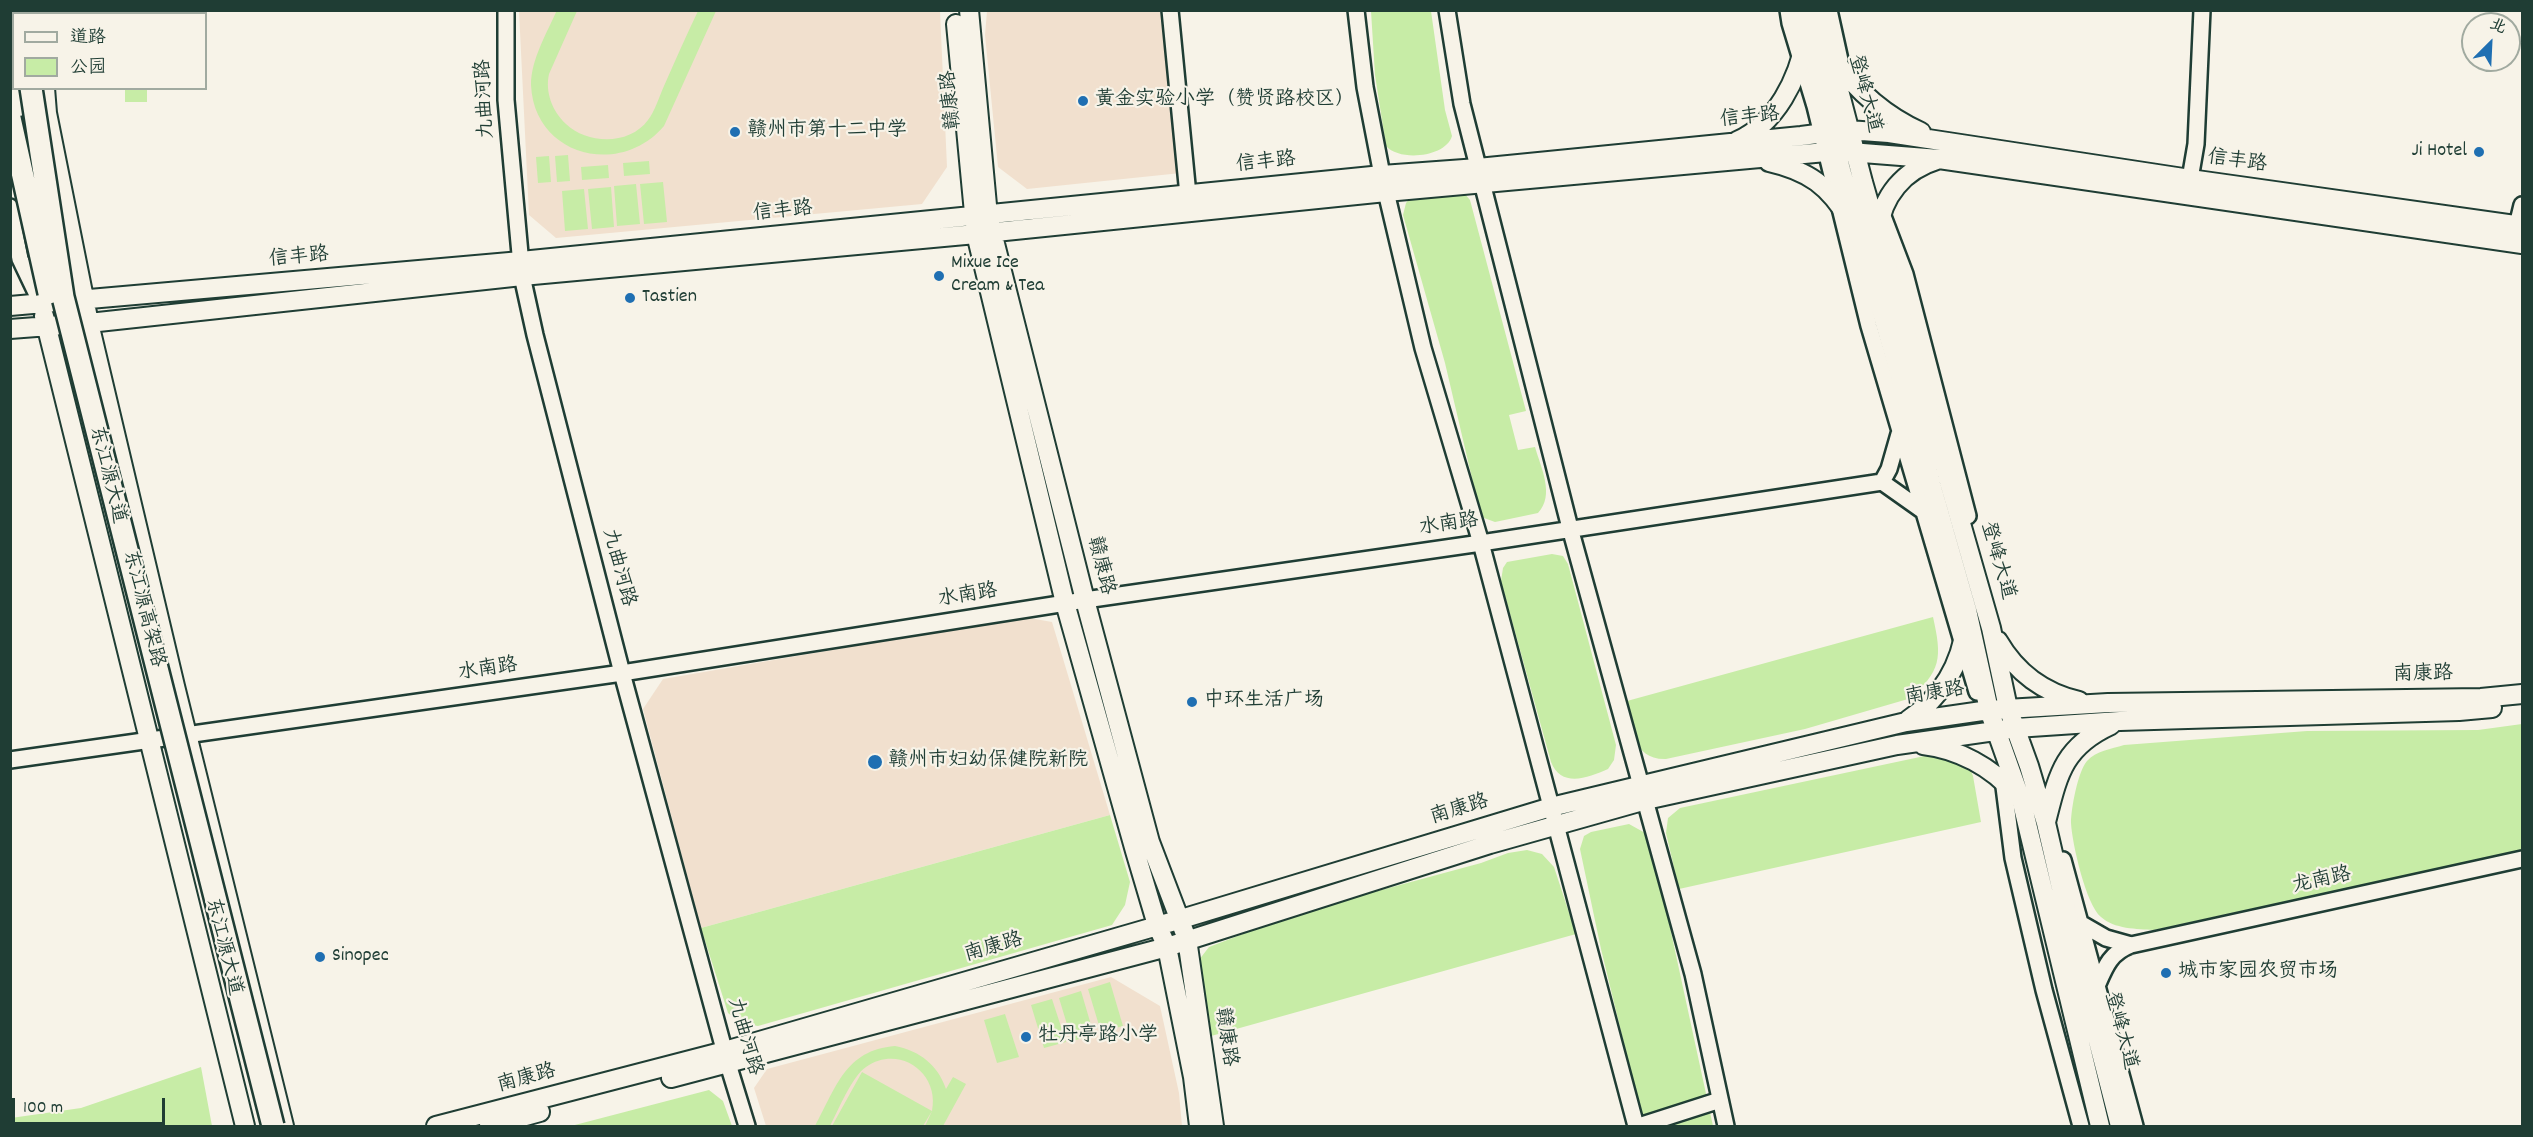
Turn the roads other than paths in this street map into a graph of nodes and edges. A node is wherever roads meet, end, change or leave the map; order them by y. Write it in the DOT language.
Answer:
graph roads {
  1 [pos="506,10"];
  2 [pos="956,10"];
  3 [pos="969,10"];
  4 [pos="1170,10"];
  5 [pos="1356,10"];
  6 [pos="1447,10"];
  7 [pos="1788,10"];
  8 [pos="1803,10"];
  9 [pos="1818,10"];
  10 [pos="1829,10"];
  11 [pos="2202,10"];
  12 [pos="1807,31"];
  13 [pos="1827,48"];
  14 [pos="1801,60"];
  15 [pos="1842,70"];
  16 [pos="12,90"];
  17 [pos="32,90"];
  18 [pos="45,90"];
  19 [pos="10,118"];
  20 [pos="1840,131"];
  21 [pos="1942,140"];
  22 [pos="1731,143"];
  23 [pos="1845,151"];
  24 [pos="1759,159"];
  25 [pos="1939,159"];
  26 [pos="1480,176"];
  27 [pos="2190,180"];
  28 [pos="1384,183"];
  29 [pos="1188,195"];
  30 [pos="1838,202"];
  31 [pos="2523,205"];
  32 [pos="10,207"];
  33 [pos="1882,212"];
  34 [pos="982,225"];
  35 [pos="1878,233"];
  36 [pos="1859,234"];
  37 [pos="2519,234"];
  38 [pos="521,268"];
  39 [pos="85,301"];
  40 [pos="41,303"];
  41 [pos="10,306"];
  42 [pos="89,323"];
  43 [pos="46,326"];
  44 [pos="10,329"];
  45 [pos="1899,432"];
  46 [pos="1882,482"];
  47 [pos="1923,511"];
  48 [pos="1570,528"];
  49 [pos="1481,543"];
  50 [pos="1084,600"];
  51 [pos="1065,603"];
  52 [pos="1967,610"];
  53 [pos="1991,628"];
  54 [pos="1963,644"];
  55 [pos="2005,653"];
  56 [pos="622,673"];
  57 [pos="2523,694"];
  58 [pos="2108,704"];
  59 [pos="2523,706"];
  60 [pos="2012,708"];
  61 [pos="1986,710"];
  62 [pos="2120,721"];
  63 [pos="1906,722"];
  64 [pos="2018,728"];
  65 [pos="1992,731"];
  66 [pos="187,735"];
  67 [pos="149,740"];
  68 [pos="1897,745"];
  69 [pos="10,760"];
  70 [pos="2004,782"];
  71 [pos="1644,792"];
  72 [pos="2022,803"];
  73 [pos="2050,803"];
  74 [pos="1551,807"];
  75 [pos="2046,823"];
  76 [pos="1556,827"];
  77 [pos="2523,860"];
  78 [pos="1178,920"];
  79 [pos="2080,923"];
  80 [pos="1157,925"];
  81 [pos="1187,939"];
  82 [pos="2131,945"];
  83 [pos="1167,947"];
  84 [pos="2097,987"];
  85 [pos="727,1058"];
  86 [pos="1720,1100"];
  87 [pos="244,1126"];
  88 [pos="259,1126"];
  89 [pos="273,1126"];
  90 [pos="284,1126"];
  91 [pos="436,1126"];
  92 [pos="489,1126"];
  93 [pos="747,1126"];
  94 [pos="1199,1126"];
  95 [pos="1214,1126"];
  96 [pos="1637,1126"];
  97 [pos="1726,1126"];
  98 [pos="2081,1126"];
  99 [pos="2100,1126"];
  100 [pos="2120,1126"];
  101 [pos="2135,1126"];
  1 -- 38 [label="street, 九曲河路"];
  2 -- 34 [label="main road, 赣康路"];
  3 -- 34 [label="main road, 赣康路"];
  4 -- 29 [label="street"];
  5 -- 28 [label="street"];
  6 -- 26 [label="street"];
  7 -- 14 [label="street"];
  8 -- 12 [label="main road, 登峰大道"];
  9 -- 13 [label="main road, 登峰大道"];
  10 -- 15 [label="street"];
  11 -- 27 [label="street"];
  12 -- 14 [label="main road"];
  12 -- 20 [label="main road, 登峰大道"];
  13 -- 15 [label="main road"];
  13 -- 20 [label="main road, 登峰大道"];
  14 -- 20 [label="street"];
  14 -- 22 [label="main road"];
  15 -- 20 [label="street"];
  15 -- 21 [label="main road"];
  16 -- 40 [label="main road, 东江源大道"];
  17 -- 89 [label="highway, 东江源高架路, bridge"];
  18 -- 39 [label="main road, 东江源大道"];
  19 -- 88 [label="highway, 东江源高架路, bridge"];
  20 -- 21 [label="main road, 信丰路"];
  20 -- 22 [label="main road, 信丰路"];
  20 -- 23 [label="main road, 登峰大道"];
  20 -- 23 [label="street"];
  21 -- 27 [label="main road, 信丰路"];
  22 -- 26 [label="main road, 信丰路"];
  23 -- 24 [label="main road, 信丰路"];
  23 -- 25 [label="main road, 信丰路"];
  23 -- 30 [label="street"];
  23 -- 33 [label="street"];
  23 -- 35 [label="main road, 登峰大道"];
  23 -- 36 [label="main road, 登峰大道"];
  24 -- 26 [label="main road, 信丰路"];
  24 -- 30 [label="main road"];
  25 -- 33 [label="main road"];
  25 -- 37 [label="main road, 信丰路"];
  26 -- 28 [label="main road, 信丰路"];
  26 -- 48 [label="street"];
  27 -- 37 [label="main road, 信丰路"];
  28 -- 29 [label="main road, 信丰路"];
  28 -- 34 [label="main road, 信丰路"];
  28 -- 49 [label="street"];
  29 -- 34 [label="main road, 信丰路"];
  30 -- 36 [label="main road"];
  30 -- 45 [label="street"];
  31 -- 37 [label="street"];
  32 -- 40 [label="street"];
  33 -- 35 [label="main road"];
  33 -- 55 [label="street"];
  34 -- 38 [label="main road, 信丰路"];
  34 -- 50 [label="main road, 赣康路"];
  34 -- 51 [label="main road, 赣康路"];
  35 -- 53 [label="main road, 登峰大道"];
  36 -- 52 [label="main road, 登峰大道"];
  38 -- 39 [label="main road, 信丰路"];
  38 -- 42 [label="main road, 信丰路"];
  38 -- 56 [label="street, 九曲河路"];
  39 -- 40 [label="main road, 信丰路"];
  39 -- 42 [label="main road, 东江源大道"];
  40 -- 41 [label="main road, 信丰路"];
  40 -- 43 [label="main road, 东江源大道"];
  42 -- 43 [label="main road, 信丰路"];
  42 -- 66 [label="main road, 东江源大道"];
  43 -- 44 [label="main road, 信丰路"];
  43 -- 67 [label="main road, 东江源大道"];
  45 -- 46 [label="street"];
  45 -- 47 [label="street"];
  46 -- 47 [label="street"];
  46 -- 48 [label="street, 水南路"];
  47 -- 54 [label="street"];
  48 -- 49 [label="street, 水南路"];
  48 -- 71 [label="street"];
  49 -- 50 [label="street, 水南路"];
  49 -- 74 [label="street"];
  50 -- 51 [label="street, 水南路"];
  50 -- 78 [label="main road, 赣康路"];
  51 -- 56 [label="street, 水南路"];
  51 -- 80 [label="main road, 赣康路"];
  52 -- 54 [label="main road"];
  52 -- 61 [label="main road, 登峰大道"];
  53 -- 55 [label="main road"];
  53 -- 60 [label="main road, 登峰大道"];
  54 -- 61 [label="street"];
  54 -- 63 [label="main road"];
  55 -- 58 [label="main road"];
  55 -- 60 [label="street"];
  56 -- 66 [label="street, 水南路"];
  56 -- 85 [label="street, 九曲河路"];
  57 -- 58 [label="main road, 南康路"];
  58 -- 60 [label="main road, 南康路"];
  59 -- 62 [label="main road, 南康路"];
  60 -- 61 [label="main road, 南康路"];
  60 -- 64 [label="main road, 登峰大道"];
  61 -- 63 [label="main road, 南康路"];
  61 -- 65 [label="main road, 登峰大道"];
  62 -- 64 [label="main road, 南康路"];
  62 -- 73 [label="main road"];
  63 -- 71 [label="main road, 南康路"];
  64 -- 65 [label="main road, 南康路"];
  64 -- 73 [label="street"];
  64 -- 75 [label="main road, 登峰大道"];
  65 -- 68 [label="main road, 南康路"];
  65 -- 70 [label="street"];
  65 -- 72 [label="main road, 登峰大道"];
  66 -- 67 [label="street, 水南路"];
  66 -- 90 [label="main road, 东江源大道"];
  67 -- 69 [label="street, 水南路"];
  67 -- 87 [label="main road, 东江源大道"];
  68 -- 70 [label="main road"];
  68 -- 71 [label="main road, 南康路"];
  70 -- 72 [label="main road"];
  70 -- 98 [label="street"];
  71 -- 74 [label="main road, 南康路"];
  71 -- 76 [label="main road, 南康路"];
  71 -- 86 [label="street"];
  72 -- 99 [label="main road, 登峰大道"];
  73 -- 75 [label="main road"];
  73 -- 79 [label="street"];
  74 -- 76 [label="street"];
  74 -- 78 [label="main road, 南康路"];
  75 -- 100 [label="main road, 登峰大道"];
  76 -- 81 [label="main road, 南康路"];
  76 -- 96 [label="street"];
  77 -- 82 [label="street, 龙南路"];
  78 -- 80 [label="main road, 南康路"];
  78 -- 81 [label="main road, 赣康路"];
  79 -- 82 [label="street"];
  79 -- 84 [label="street"];
  80 -- 83 [label="main road, 赣康路"];
  80 -- 85 [label="main road, 南康路"];
  81 -- 83 [label="main road, 南康路"];
  81 -- 95 [label="main road, 赣康路"];
  82 -- 84 [label="street"];
  83 -- 85 [label="main road, 南康路"];
  83 -- 94 [label="main road, 赣康路"];
  84 -- 101 [label="street"];
  85 -- 91 [label="main road, 南康路"];
  85 -- 92 [label="main road, 南康路"];
  85 -- 93 [label="street, 九曲河路"];
  86 -- 96 [label="street"];
  86 -- 97 [label="street"];
}
